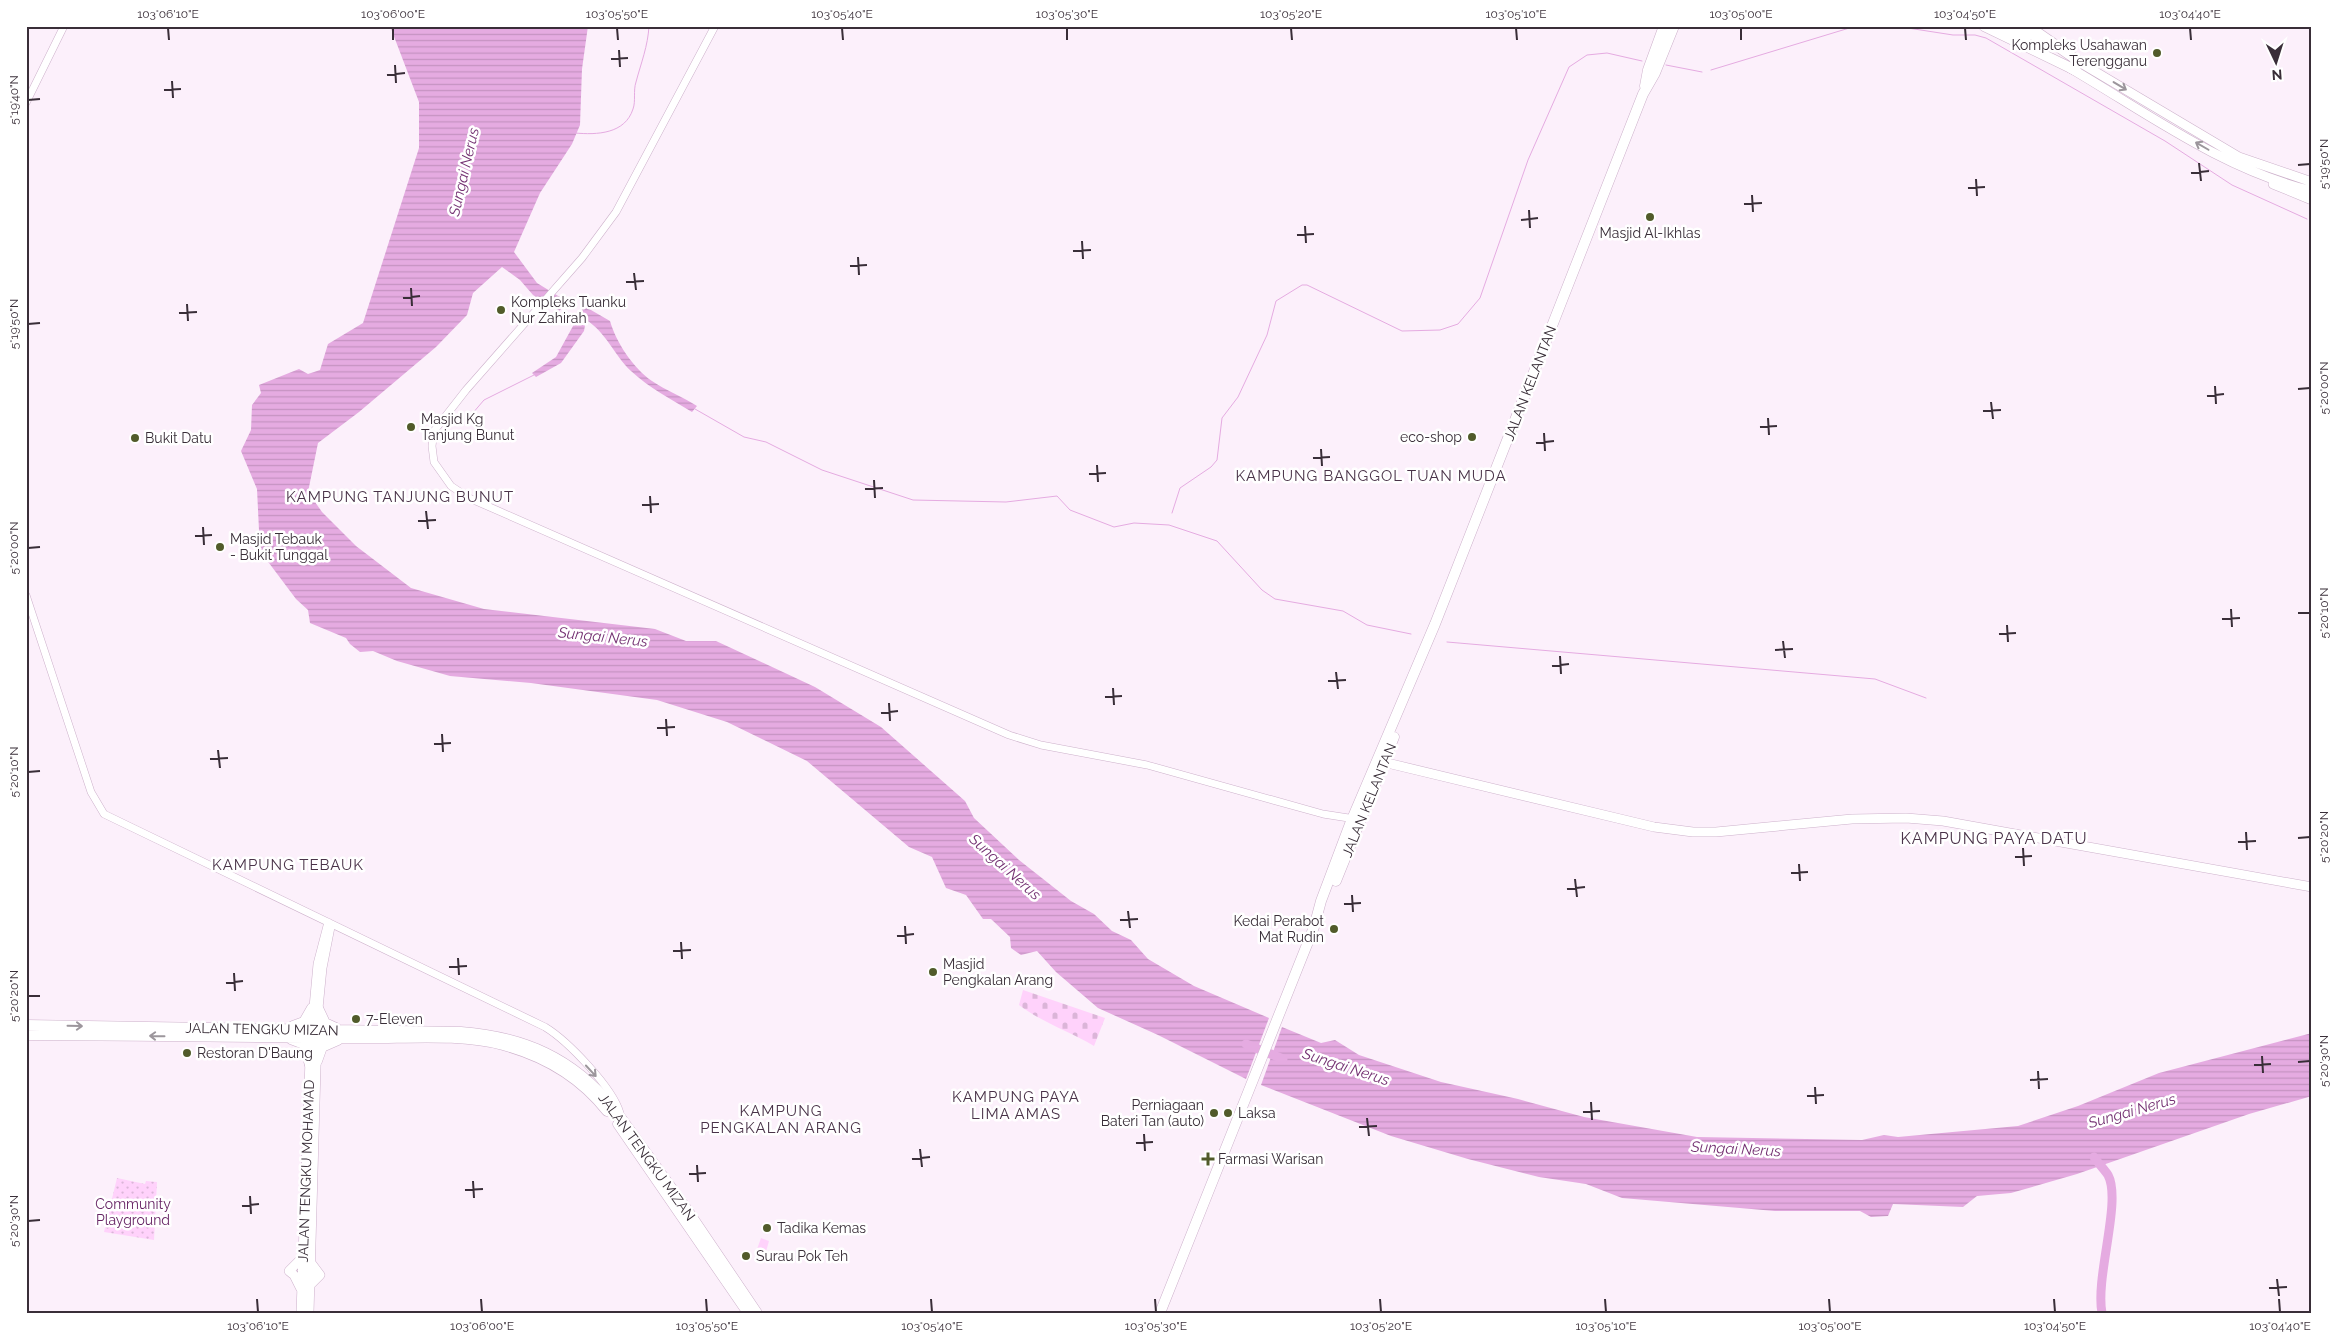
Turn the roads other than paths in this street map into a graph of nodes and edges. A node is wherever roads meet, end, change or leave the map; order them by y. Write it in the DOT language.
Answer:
graph roads {
  1 [pos="64,26"];
  2 [pos="715,26"];
  3 [pos="1664,26"];
  4 [pos="1674,26"];
  5 [pos="1984,26"];
  6 [pos="2000,26"];
  7 [pos="2017,26"];
  8 [pos="2028,26"];
  9 [pos="2077,66"];
  10 [pos="1643,94"];
  11 [pos="26,103"];
  12 [pos="2223,158"];
  13 [pos="2312,181"];
  14 [pos="2312,191"];
  15 [pos="2312,200"];
  16 [pos="26,595"];
  17 [pos="1380,761"];
  18 [pos="1354,822"];
  19 [pos="2312,887"];
  20 [pos="319,918"];
  21 [pos="330,923"];
  22 [pos="344,930"];
  23 [pos="326,937"];
  24 [pos="315,1008"];
  25 [pos="26,1025"];
  26 [pos="277,1032"];
  27 [pos="314,1033"];
  28 [pos="348,1034"];
  29 [pos="26,1035"];
  30 [pos="313,1063"];
  31 [pos="622,1118"];
  32 [pos="303,1257"];
  33 [pos="302,1291"];
  34 [pos="301,1313"];
  35 [pos="309,1313"];
  36 [pos="748,1313"];
  37 [pos="757,1313"];
  38 [pos="1160,1313"];
  1 -- 11 [label="street"];
  2 -- 18 [label="street"];
  3 -- 10 [label="highway, JALAN KELANTAN"];
  4 -- 10 [label="highway, JALAN KELANTAN"];
  5 -- 9 [label="highway"];
  6 -- 9 [label="main road"];
  7 -- 9 [label="main road"];
  8 -- 9 [label="highway"];
  12 -- 9 [label="main road, one-way"];
  9 -- 13 [label="main road, one-way"];
  10 -- 17 [label="highway, JALAN KELANTAN"];
  12 -- 14 [label="main road"];
  12 -- 15 [label="main road"];
  16 -- 20 [label="street"];
  17 -- 18 [label="highway, JALAN KELANTAN"];
  17 -- 19 [label="main road"];
  18 -- 38 [label="highway, JALAN KELANTAN"];
  20 -- 21 [label="street"];
  20 -- 23 [label="street"];
  21 -- 22 [label="street"];
  21 -- 23 [label="street"];
  22 -- 23 [label="street"];
  22 -- 31 [label="street, one-way"];
  23 -- 24 [label="street"];
  24 -- 26 [label="highway"];
  24 -- 27 [label="street"];
  24 -- 28 [label="highway"];
  25 -- 26 [label="highway, JALAN TENGKU MIZAN, one-way"];
  26 -- 27 [label="highway, JALAN TENGKU MIZAN"];
  26 -- 29 [label="highway, JALAN TENGKU MIZAN, one-way"];
  26 -- 30 [label="highway"];
  27 -- 28 [label="highway, JALAN TENGKU MIZAN"];
  27 -- 30 [label="main road, JALAN TENGKU MOHAMAD"];
  28 -- 30 [label="highway"];
  28 -- 31 [label="highway, JALAN TENGKU MIZAN"];
  28 -- 36 [label="highway, JALAN TENGKU MIZAN"];
  30 -- 32 [label="main road, JALAN TENGKU MOHAMAD"];
  30 -- 35 [label="main road, JALAN TENGKU MOHAMAD"];
  31 -- 37 [label="highway, JALAN TENGKU MIZAN"];
  32 -- 33 [label="main road, JALAN TENGKU MOHAMAD"];
  32 -- 33 [label="main road"];
  33 -- 34 [label="main road, JALAN TENGKU MOHAMAD"];
}
